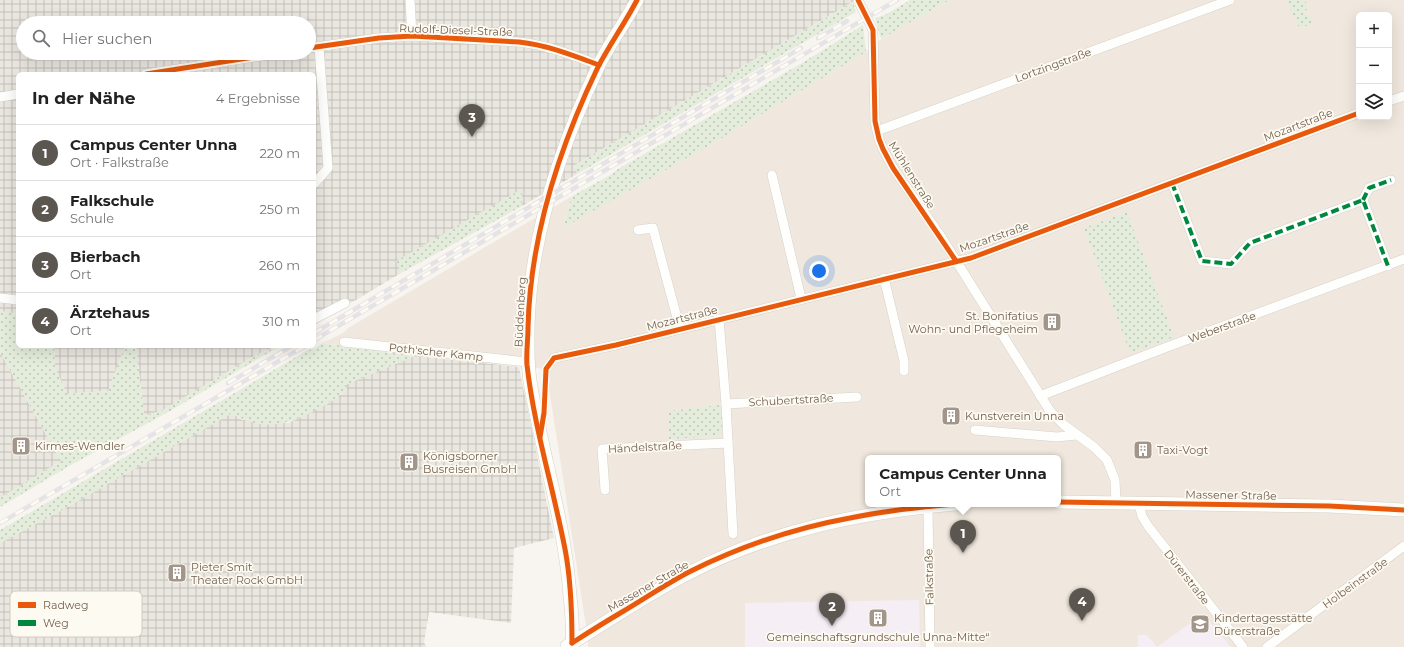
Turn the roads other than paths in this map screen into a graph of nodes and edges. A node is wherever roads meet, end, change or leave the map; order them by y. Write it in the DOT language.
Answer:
graph roads {
  1 [pos="410,0"];
  2 [pos="638,0"];
  3 [pos="858,0"];
  4 [pos="1230,0"];
  5 [pos="412,36"];
  6 [pos="316,47"];
  7 [pos="319,47"];
  8 [pos="245,60"];
  9 [pos="599,65"];
  10 [pos="194,70"];
  11 [pos="170,72"];
  12 [pos="16,94"];
  13 [pos="1404,96"];
  14 [pos="0,97"];
  15 [pos="1392,100"];
  16 [pos="1356,113"];
  17 [pos="877,131"];
  18 [pos="772,175"];
  19 [pos="1391,180"];
  20 [pos="316,182"];
  21 [pos="1172,183"];
  22 [pos="1363,200"];
  23 [pos="638,230"];
  24 [pos="1404,259"];
  25 [pos="956,261"];
  26 [pos="1388,266"];
  27 [pos="884,278"];
  28 [pos="0,298"];
  29 [pos="801,298"];
  30 [pos="16,300"];
  31 [pos="345,303"];
  32 [pos="316,318"];
  33 [pos="718,320"];
  34 [pos="680,329"];
  35 [pos="344,342"];
  36 [pos="554,358"];
  37 [pos="527,362"];
  38 [pos="904,372"];
  39 [pos="1040,396"];
  40 [pos="857,397"];
  41 [pos="726,404"];
  42 [pos="976,430"];
  43 [pos="1076,435"];
  44 [pos="728,443"];
  45 [pos="605,490"];
  46 [pos="1061,502"];
  47 [pos="1116,503"];
  48 [pos="1139,504"];
  49 [pos="921,507"];
  50 [pos="928,507"];
  51 [pos="1404,510"];
  52 [pos="733,534"];
  53 [pos="1404,546"];
  54 [pos="570,646"];
  55 [pos="930,647"];
  56 [pos="1243,647"];
  57 [pos="1267,647"];
  1 -- 5 [label="street"];
  2 -- 9 [label="main road, Büddenberg"];
  3 -- 17 [label="street, Mühlenstraße"];
  4 -- 17 [label="street, Lortzingstraße"];
  5 -- 7 [label="street, Rudolf-Diesel-Straße"];
  5 -- 9 [label="street, Rudolf-Diesel-Straße"];
  6 -- 7 [label="street, Rudolf-Diesel-Straße"];
  7 -- 20 [label="street"];
  8 -- 10 [label="street"];
  9 -- 37 [label="main road, Büddenberg"];
  10 -- 11 [label="street"];
  12 -- 14 [label="street"];
  13 -- 15 [label="street"];
  16 -- 21 [label="street, Mozartstraße"];
  17 -- 25 [label="street, Mühlenstraße"];
  18 -- 29 [label="street"];
  19 -- 22 [label="street"];
  21 -- 22 [label="street"];
  21 -- 25 [label="street, Mozartstraße"];
  22 -- 26 [label="street"];
  23 -- 34 [label="street, Mozartstraße"];
  24 -- 26 [label="street, Weberstraße"];
  25 -- 27 [label="street, Mozartstraße"];
  25 -- 39 [label="street, Mühlenstraße"];
  26 -- 39 [label="street, Weberstraße"];
  27 -- 29 [label="street, Mozartstraße"];
  27 -- 38 [label="street"];
  28 -- 30 [label="street"];
  29 -- 33 [label="street, Mozartstraße"];
  31 -- 32 [label="street"];
  33 -- 34 [label="street, Mozartstraße"];
  33 -- 41 [label="street"];
  34 -- 36 [label="street, Mozartstraße"];
  35 -- 37 [label="street, Poth'scher Kamp"];
  37 -- 54 [label="main road, Büddenberg"];
  39 -- 43 [label="street, Mühlenstraße"];
  40 -- 41 [label="street, Schubertstraße"];
  41 -- 44 [label="street"];
  42 -- 43 [label="street"];
  43 -- 47 [label="street, Mühlenstraße"];
  44 -- 45 [label="street, Händelstraße"];
  44 -- 52 [label="street"];
  46 -- 47 [label="main road, Massener Straße"];
  47 -- 48 [label="main road, Massener Straße"];
  48 -- 51 [label="main road, Massener Straße"];
  48 -- 56 [label="street, Dürerstraße"];
  49 -- 54 [label="main road, Massener Straße"];
  50 -- 55 [label="street, Falkstraße"];
  53 -- 57 [label="street, Holbeinstraße"];
}
